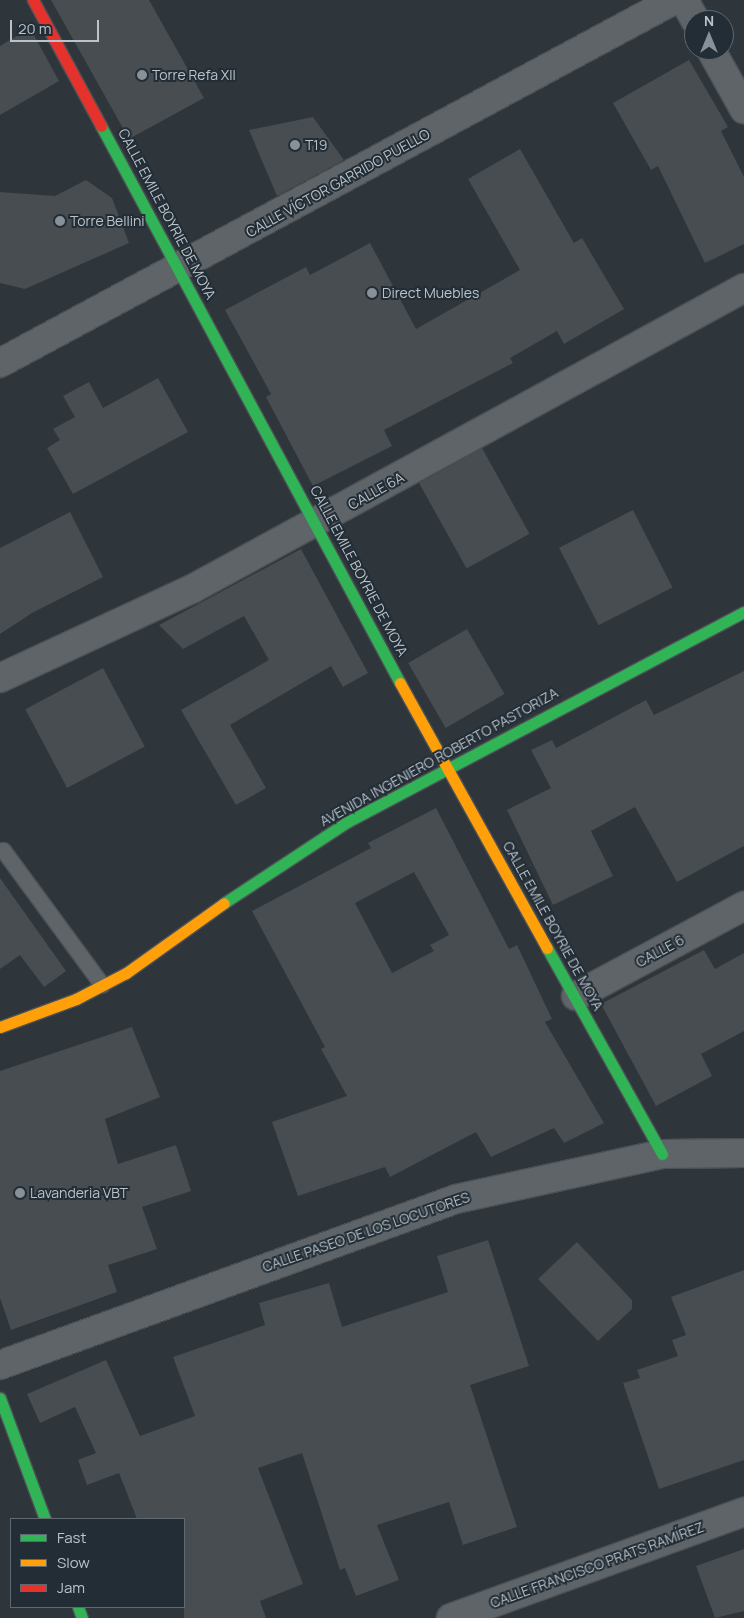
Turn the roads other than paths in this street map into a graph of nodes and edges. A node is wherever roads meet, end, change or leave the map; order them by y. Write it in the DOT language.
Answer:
graph roads {
  1 [pos="33,0"];
  2 [pos="674,0"];
  3 [pos="717,60"];
  4 [pos="744,109"];
  5 [pos="180,269"];
  6 [pos="744,288"];
  7 [pos="0,363"];
  8 [pos="316,524"];
  9 [pos="744,612"];
  10 [pos="0,678"];
  11 [pos="448,769"];
  12 [pos="3,850"];
  13 [pos="744,906"];
  14 [pos="102,985"];
  15 [pos="576,996"];
  16 [pos="0,1027"];
  17 [pos="744,1153"];
  18 [pos="662,1154"];
  19 [pos="0,1365"];
  20 [pos="0,1398"];
  21 [pos="744,1512"];
  22 [pos="45,1518"];
  23 [pos="451,1618"];
  1 -- 5 [label="street, CALLE EMILE BOYRIE DE MOYA"];
  2 -- 5 [label="street, CALLE VÍCTOR GARRIDO PUELLO"];
  3 -- 4 [label="street"];
  5 -- 7 [label="street, CALLE VÍCTOR GARRIDO PUELLO"];
  5 -- 8 [label="street, CALLE EMILE BOYRIE DE MOYA"];
  6 -- 8 [label="street, CALLE 6A"];
  8 -- 10 [label="street, CALLE 6A"];
  8 -- 11 [label="street, CALLE EMILE BOYRIE DE MOYA"];
  9 -- 11 [label="street, AVENIDA INGENIERO ROBERTO PASTORIZA"];
  11 -- 14 [label="street, AVENIDA INGENIERO ROBERTO PASTORIZA"];
  11 -- 15 [label="street, CALLE EMILE BOYRIE DE MOYA"];
  12 -- 14 [label="lane"];
  13 -- 15 [label="street, CALLE 6"];
  14 -- 16 [label="street, AVENIDA INGENIERO ROBERTO PASTORIZA"];
  15 -- 18 [label="street, CALLE EMILE BOYRIE DE MOYA"];
  17 -- 18 [label="street, CALLE PASEO DE LOS LOCUTORES"];
  18 -- 19 [label="street, CALLE PASEO DE LOS LOCUTORES"];
  20 -- 22 [label="street"];
  21 -- 23 [label="street, CALLE FRANCISCO PRATS RAMÍREZ"];
}
